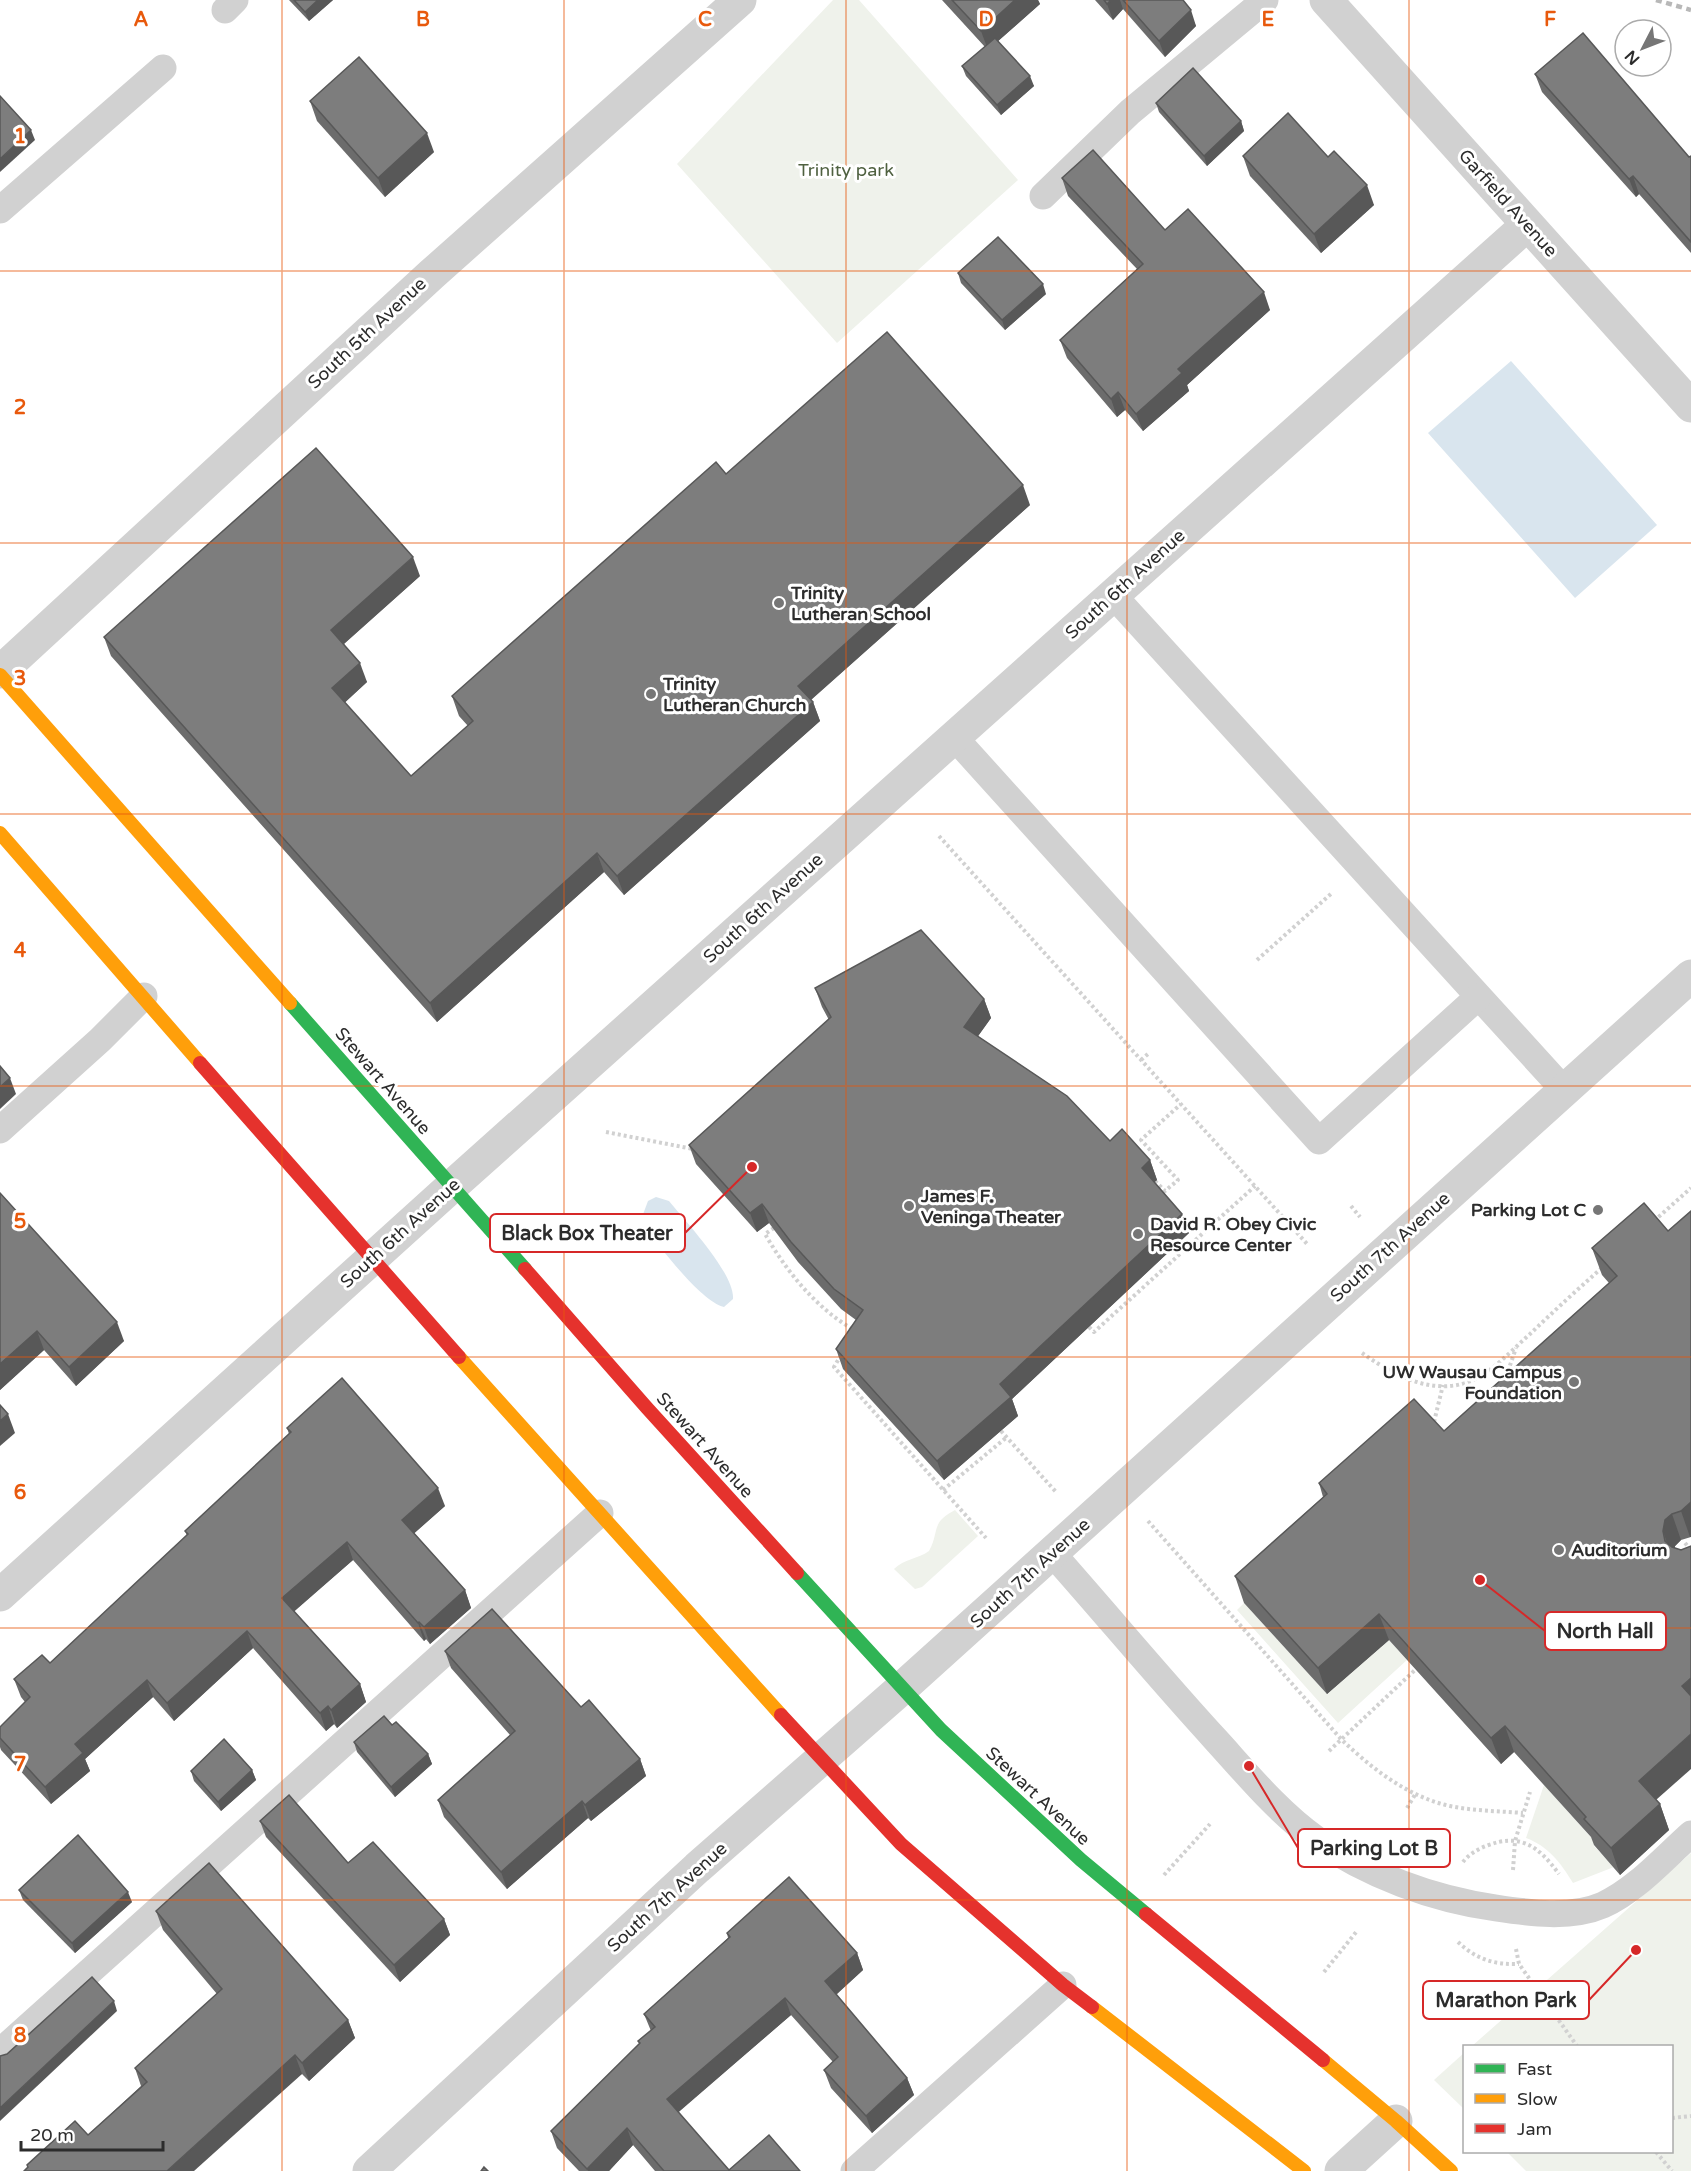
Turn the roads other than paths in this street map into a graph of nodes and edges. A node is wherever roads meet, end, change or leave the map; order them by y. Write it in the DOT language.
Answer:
graph roads {
  1 [pos="740,0"];
  2 [pos="1265,0"];
  3 [pos="1326,0"];
  4 [pos="164,68"];
  5 [pos="1043,196"];
  6 [pos="0,210"];
  7 [pos="1527,225"];
  8 [pos="1691,406"];
  9 [pos="1113,595"];
  10 [pos="0,673"];
  11 [pos="954,737"];
  12 [pos="0,833"];
  13 [pos="1691,976"];
  14 [pos="144,996"];
  15 [pos="1479,997"];
  16 [pos="1564,1090"];
  17 [pos="0,1130"];
  18 [pos="451,1187"];
  19 [pos="371,1259"];
  20 [pos="600,1513"];
  21 [pos="1052,1552"];
  22 [pos="0,1595"];
  23 [pos="901,1689"];
  24 [pos="821,1759"];
  25 [pos="1691,1834"];
  26 [pos="1063,1985"];
  27 [pos="0,2052"];
  28 [pos="1396,2121"];
  29 [pos="369,2171"];
  30 [pos="854,2171"];
  31 [pos="1304,2171"];
  32 [pos="1341,2171"];
  33 [pos="1451,2171"];
  1 -- 10 [label="street, South 5th Avenue"];
  2 -- 5 [label="lane"];
  3 -- 7 [label="street, Garfield Avenue"];
  4 -- 6 [label="lane"];
  7 -- 8 [label="street, Garfield Avenue"];
  7 -- 9 [label="street, South 6th Avenue"];
  9 -- 11 [label="street, South 6th Avenue"];
  9 -- 15 [label="lane"];
  10 -- 18 [label="main road, Stewart Avenue"];
  11 -- 15 [label="lane"];
  11 -- 18 [label="street, South 6th Avenue"];
  12 -- 14 [label="main road"];
  13 -- 16 [label="street, South 7th Avenue"];
  14 -- 17 [label="lane"];
  14 -- 19 [label="main road"];
  15 -- 16 [label="lane"];
  16 -- 21 [label="street, South 7th Avenue"];
  18 -- 19 [label="street, South 6th Avenue"];
  18 -- 23 [label="main road, Stewart Avenue"];
  19 -- 20 [label="main road"];
  19 -- 22 [label="street, South 6th Avenue"];
  20 -- 24 [label="main road"];
  20 -- 27 [label="lane"];
  21 -- 23 [label="street, South 7th Avenue"];
  21 -- 25 [label="lane"];
  23 -- 24 [label="street, South 7th Avenue"];
  23 -- 28 [label="main road, Stewart Avenue"];
  24 -- 26 [label="main road"];
  24 -- 29 [label="street, South 7th Avenue"];
  26 -- 30 [label="lane"];
  26 -- 31 [label="main road"];
  28 -- 32 [label="street"];
  28 -- 33 [label="main road, Stewart Avenue"];
}
